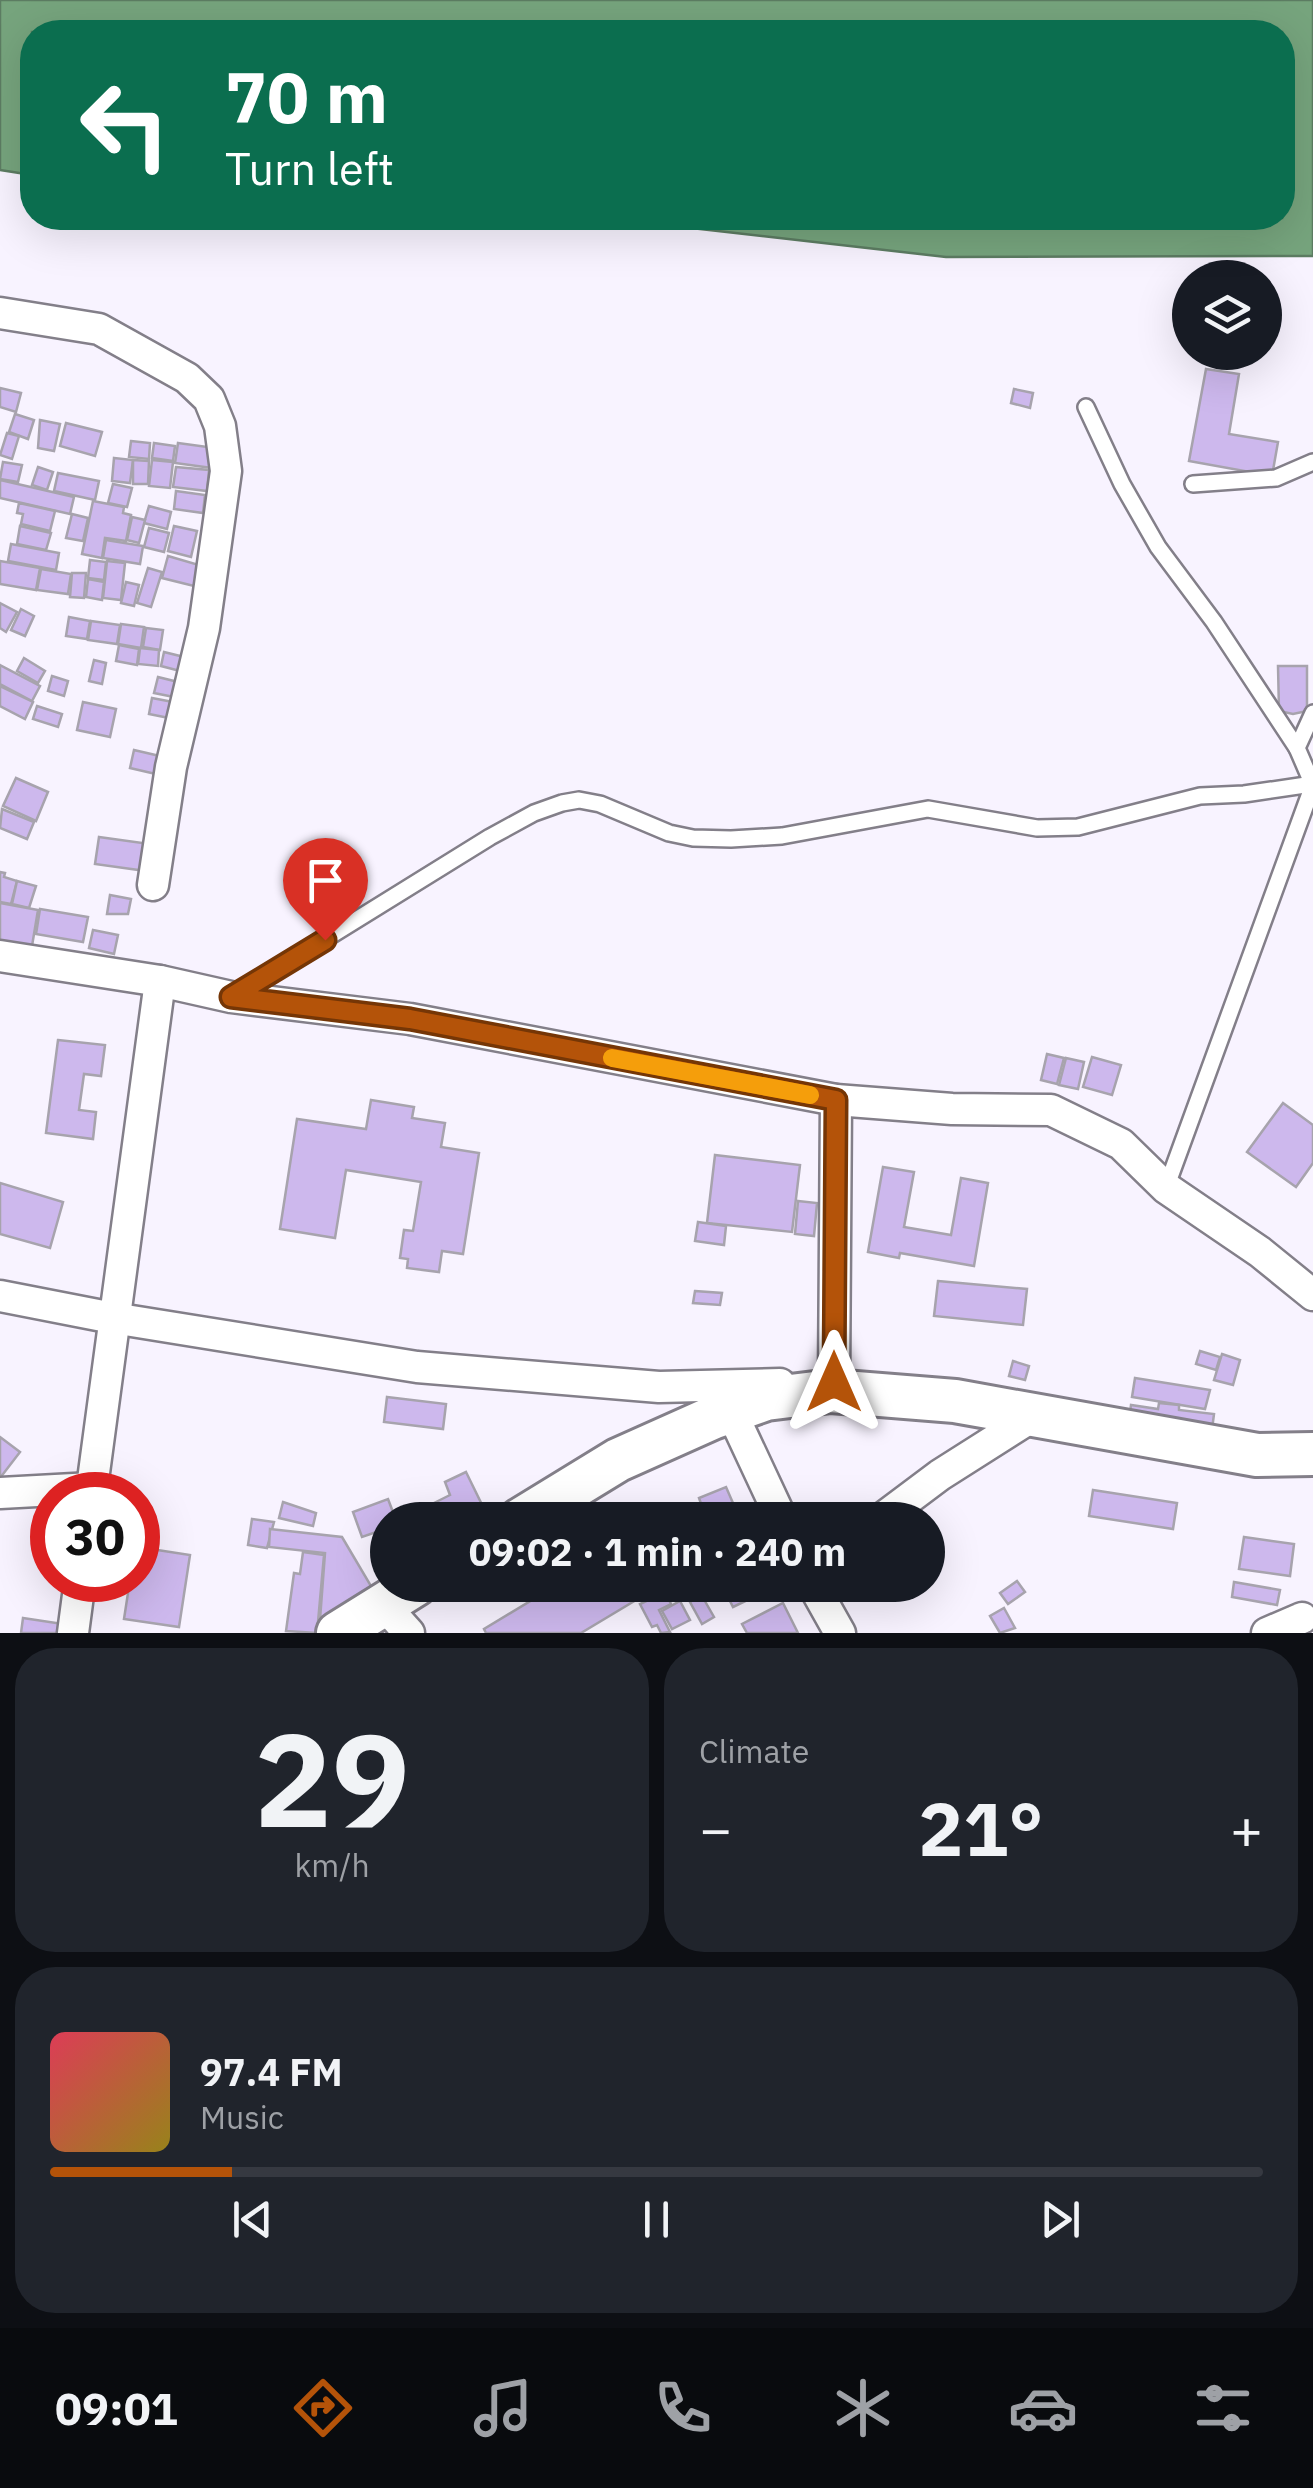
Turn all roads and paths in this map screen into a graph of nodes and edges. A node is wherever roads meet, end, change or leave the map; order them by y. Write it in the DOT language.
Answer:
graph roads {
  1 [pos="0,313"];
  2 [pos="1086,407"];
  3 [pos="1313,462"];
  4 [pos="1192,484"];
  5 [pos="1313,712"];
  6 [pos="1297,748"];
  7 [pos="1313,785"];
  8 [pos="152,885"];
  9 [pos="0,956"];
  10 [pos="160,981"];
  11 [pos="231,997"];
  12 [pos="836,1100"];
  13 [pos="1166,1188"];
  14 [pos="0,1296"];
  15 [pos="1313,1296"];
  16 [pos="113,1318"];
  17 [pos="833,1386"];
  18 [pos="730,1412"];
  19 [pos="1032,1416"];
  20 [pos="1313,1454"];
  21 [pos="94,1472"];
  22 [pos="0,1493"];
  23 [pos="30,1493"];
  24 [pos="549,1502"];
  25 [pos="773,1502"];
  26 [pos="904,1502"];
  27 [pos="78,1602"];
  28 [pos="824,1602"];
  29 [pos="1302,1618"];
  30 [pos="74,1633"];
  31 [pos="840,1633"];
  32 [pos="1267,1633"];
  1 -- 8 [label="street"];
  2 -- 6 [label="lane"];
  3 -- 4 [label="lane"];
  5 -- 6 [label="lane"];
  6 -- 7 [label="lane"];
  7 -- 11 [label="lane"];
  7 -- 13 [label="lane"];
  9 -- 10 [label="street"];
  10 -- 11 [label="street"];
  10 -- 16 [label="street"];
  11 -- 12 [label="street"];
  12 -- 13 [label="street"];
  12 -- 17 [label="street"];
  13 -- 15 [label="street"];
  14 -- 16 [label="street"];
  16 -- 17 [label="street"];
  16 -- 21 [label="street"];
  17 -- 18 [label="main road"];
  17 -- 19 [label="main road"];
  18 -- 24 [label="main road"];
  18 -- 25 [label="street"];
  19 -- 20 [label="main road"];
  19 -- 26 [label="street"];
  22 -- 23 [label="street"];
  27 -- 30 [label="street"];
  28 -- 31 [label="street"];
  29 -- 32 [label="street"];
}
